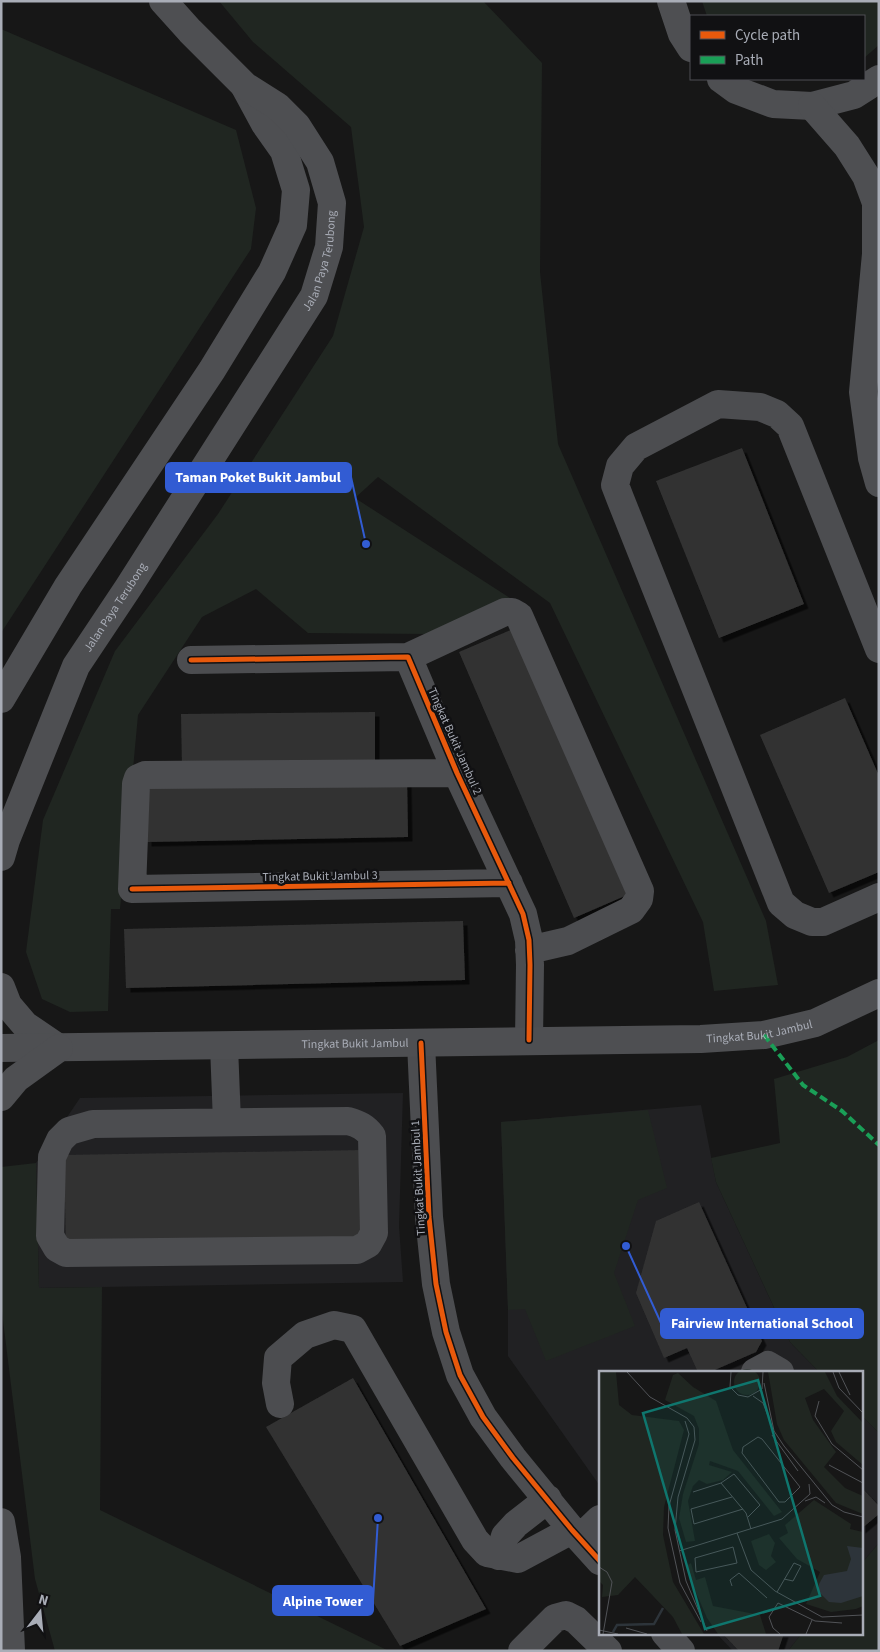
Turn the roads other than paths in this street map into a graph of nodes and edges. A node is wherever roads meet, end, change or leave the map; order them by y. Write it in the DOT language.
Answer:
graph roads {
  1 [pos="162,1"];
  2 [pos="670,1"];
  3 [pos="690,46"];
  4 [pos="879,79"];
  5 [pos="722,80"];
  6 [pos="245,86"];
  7 [pos="812,106"];
  8 [pos="879,483"];
  9 [pos="879,649"];
  10 [pos="408,657"];
  11 [pos="191,660"];
  12 [pos="1,699"];
  13 [pos="457,773"];
  14 [pos="1,857"];
  15 [pos="508,883"];
  16 [pos="879,897"];
  17 [pos="529,950"];
  18 [pos="1,987"];
  19 [pos="879,993"];
  20 [pos="529,1040"];
  21 [pos="421,1044"];
  22 [pos="224,1046"];
  23 [pos="1,1048"];
  24 [pos="59,1048"];
  25 [pos="1,1097"];
  26 [pos="227,1122"];
  27 [pos="280,1404"];
  28 [pos="548,1499"];
  29 [pos="599,1520"];
  30 [pos="1,1522"];
  31 [pos="576,1534"];
  32 [pos="499,1556"];
  33 [pos="599,1559"];
  34 [pos="666,1634"];
  35 [pos="1,1635"];
  36 [pos="6,1651"];
  37 [pos="11,1651"];
  38 [pos="522,1651"];
  39 [pos="608,1651"];
  40 [pos="681,1651"];
  1 -- 6 [label="main road"];
  2 -- 3 [label="main road"];
  4 -- 7 [label="main road"];
  5 -- 7 [label="main road"];
  6 -- 12 [label="main road"];
  6 -- 14 [label="main road, Jalan Paya Terubong"];
  7 -- 8 [label="main road"];
  9 -- 16 [label="street"];
  10 -- 11 [label="street"];
  10 -- 13 [label="street, Tingkat Bukit Jambul 2"];
  10 -- 17 [label="street"];
  13 -- 15 [label="street, Tingkat Bukit Jambul 2"];
  13 -- 15 [label="street, Tingkat Bukit Jambul 3"];
  15 -- 17 [label="street, Tingkat Bukit Jambul 2"];
  17 -- 20 [label="street, Tingkat Bukit Jambul 2"];
  18 -- 24 [label="main road"];
  19 -- 20 [label="main road, Tingkat Bukit Jambul"];
  20 -- 21 [label="main road, Tingkat Bukit Jambul"];
  21 -- 22 [label="main road, Tingkat Bukit Jambul"];
  21 -- 28 [label="street, Tingkat Bukit Jambul 1"];
  22 -- 24 [label="main road, Tingkat Bukit Jambul"];
  22 -- 26 [label="street"];
  23 -- 24 [label="main road, Tingkat Bukit Jambul"];
  24 -- 25 [label="main road"];
  26 -- 26 [label="street"];
  27 -- 32 [label="street"];
  28 -- 31 [label="street, Tingkat Bukit Jambul 1"];
  28 -- 32 [label="street"];
  29 -- 31 [label="street"];
  30 -- 37 [label="main road"];
  31 -- 32 [label="street"];
  31 -- 33 [label="street, Tingkat Bukit Jambul 1"];
  34 -- 40 [label="street"];
  35 -- 36 [label="main road"];
  38 -- 39 [label="street"];
}
